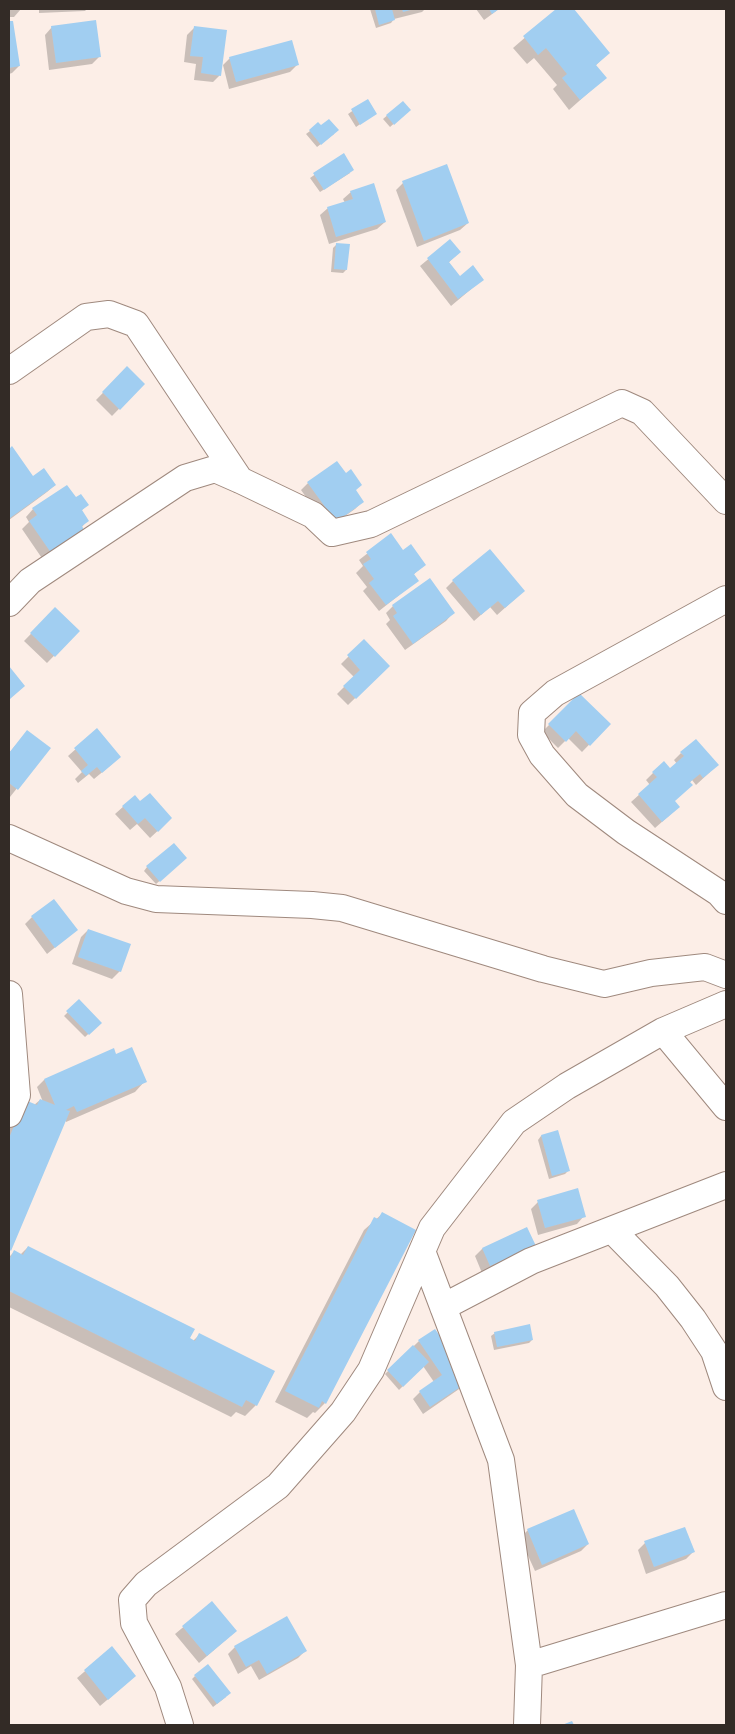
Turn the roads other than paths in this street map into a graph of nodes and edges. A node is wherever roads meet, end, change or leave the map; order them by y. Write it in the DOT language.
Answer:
graph roads {
  1 [pos="9,371"];
  2 [pos="240,480"];
  3 [pos="726,501"];
  4 [pos="726,599"];
  5 [pos="9,603"];
  6 [pos="9,838"];
  7 [pos="726,901"];
  8 [pos="726,975"];
  9 [pos="9,994"];
  10 [pos="726,1004"];
  11 [pos="663,1031"];
  12 [pos="726,1107"];
  13 [pos="9,1114"];
  14 [pos="726,1185"];
  15 [pos="612,1230"];
  16 [pos="422,1251"];
  17 [pos="443,1307"];
  18 [pos="726,1387"];
  19 [pos="726,1605"];
  20 [pos="529,1665"];
  21 [pos="180,1725"];
  22 [pos="527,1725"];
  1 -- 2 [label="street"];
  2 -- 3 [label="street"];
  2 -- 5 [label="street"];
  4 -- 7 [label="street"];
  6 -- 8 [label="street"];
  9 -- 13 [label="street"];
  10 -- 11 [label="street"];
  11 -- 12 [label="street"];
  11 -- 16 [label="street"];
  14 -- 15 [label="street"];
  15 -- 17 [label="street"];
  15 -- 18 [label="street"];
  16 -- 17 [label="street"];
  16 -- 21 [label="street"];
  17 -- 20 [label="street"];
  19 -- 20 [label="street"];
  20 -- 22 [label="street"];
}
